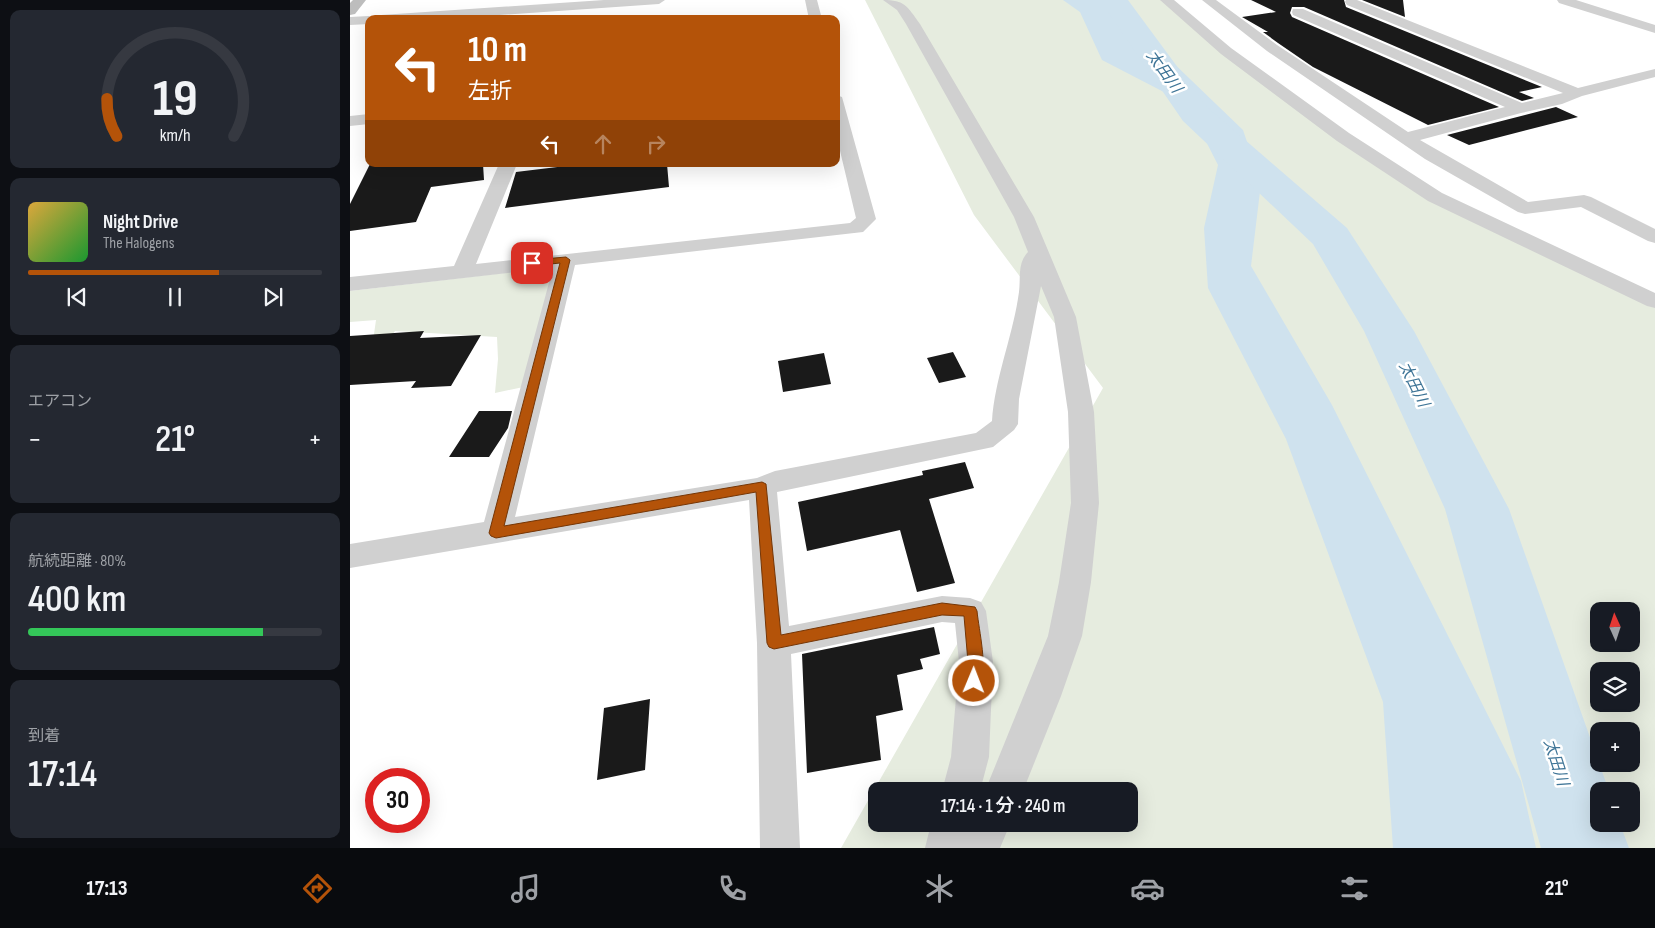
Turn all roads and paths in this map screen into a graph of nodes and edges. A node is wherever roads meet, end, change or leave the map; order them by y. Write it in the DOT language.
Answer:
graph roads {
  1 [pos="360,0"];
  2 [pos="483,0"];
  3 [pos="659,0"];
  4 [pos="812,0"];
  5 [pos="889,0"];
  6 [pos="1166,0"];
  7 [pos="1208,0"];
  8 [pos="1563,0"];
  9 [pos="603,2"];
  10 [pos="1351,2"];
  11 [pos="350,11"];
  12 [pos="1298,12"];
  13 [pos="475,13"];
  14 [pos="554,13"];
  15 [pos="444,15"];
  16 [pos="815,15"];
  17 [pos="365,20"];
  18 [pos="350,21"];
  19 [pos="1655,30"];
  20 [pos="1655,72"];
  21 [pos="1577,93"];
  22 [pos="1520,108"];
  23 [pos="840,116"];
  24 [pos="365,119"];
  25 [pos="350,121"];
  26 [pos="1406,138"];
  27 [pos="507,167"];
  28 [pos="1655,237"];
  29 [pos="1038,254"];
  30 [pos="566,260"];
  31 [pos="463,270"];
  32 [pos="350,284"];
  33 [pos="1655,301"];
  34 [pos="762,487"];
  35 [pos="496,533"];
  36 [pos="350,556"];
  37 [pos="774,643"];
  38 [pos="963,782"];
  39 [pos="1008,782"];
  40 [pos="950,832"];
  41 [pos="987,832"];
  42 [pos="780,848"];
  43 [pos="945,848"];
  44 [pos="980,848"];
  1 -- 11 [label="street"];
  2 -- 13 [label="street"];
  3 -- 9 [label="street"];
  4 -- 16 [label="street"];
  5 -- 29 [label="street"];
  6 -- 33 [label="street"];
  7 -- 26 [label="street"];
  8 -- 19 [label="street"];
  9 -- 14 [label="street"];
  10 -- 21 [label="street"];
  12 -- 22 [label="street"];
  13 -- 14 [label="street"];
  13 -- 15 [label="street"];
  17 -- 18 [label="street"];
  20 -- 21 [label="street"];
  21 -- 22 [label="street"];
  22 -- 26 [label="street"];
  23 -- 30 [label="street"];
  24 -- 25 [label="street"];
  26 -- 28 [label="street"];
  27 -- 31 [label="street"];
  29 -- 34 [label="street"];
  29 -- 39 [label="street"];
  30 -- 31 [label="street"];
  30 -- 35 [label="street"];
  31 -- 32 [label="street"];
  34 -- 35 [label="street"];
  34 -- 37 [label="street"];
  35 -- 36 [label="street"];
  37 -- 38 [label="street"];
  37 -- 42 [label="street"];
  40 -- 43 [label="street"];
  41 -- 44 [label="street"];
}
